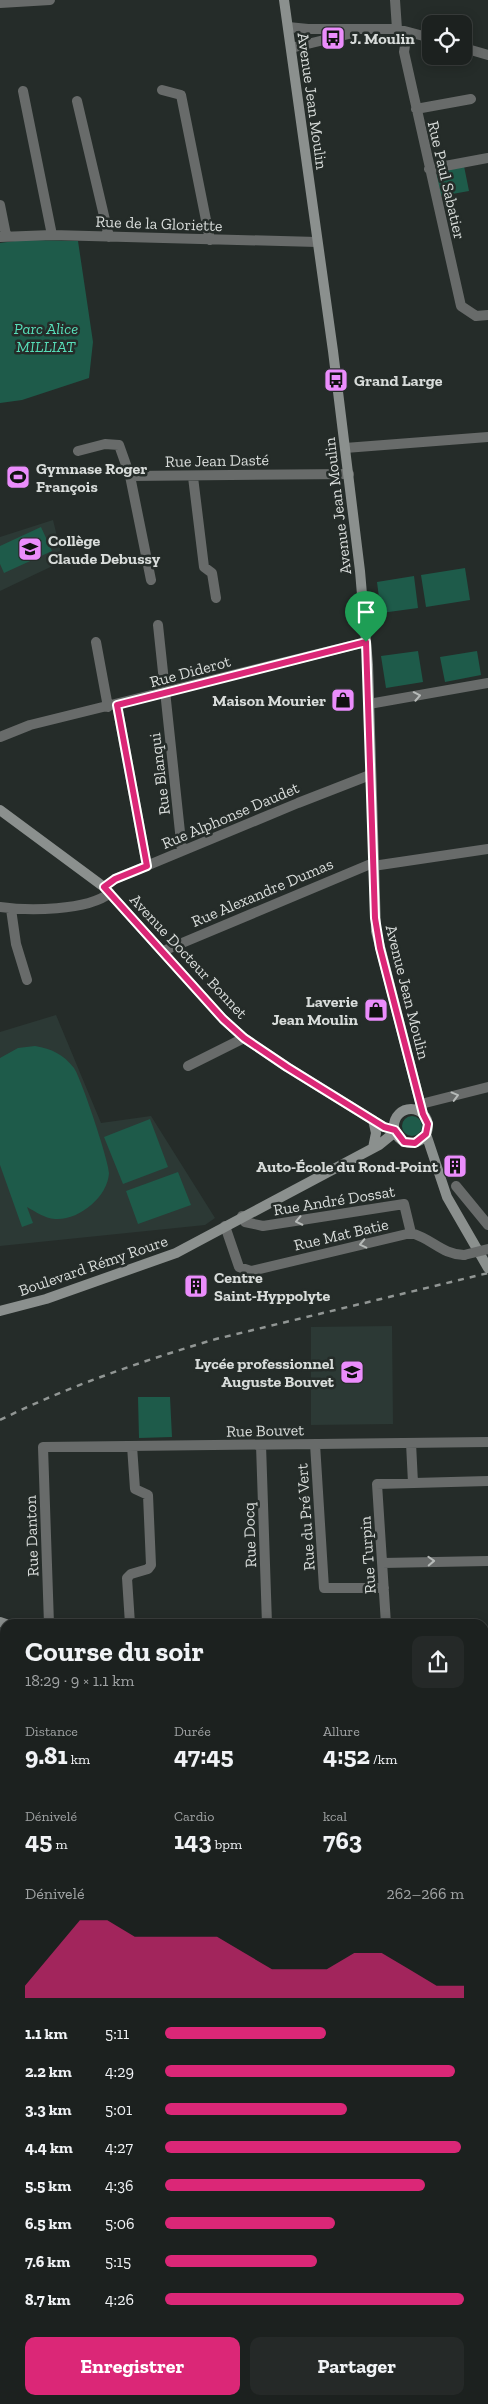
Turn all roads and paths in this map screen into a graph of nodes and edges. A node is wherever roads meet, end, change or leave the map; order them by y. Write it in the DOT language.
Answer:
graph roads {
  1 [pos="50,0"];
  2 [pos="284,0"];
  3 [pos="395,0"];
  4 [pos="0,3"];
  5 [pos="288,27"];
  6 [pos="308,30"];
  7 [pos="402,30"];
  8 [pos="359,31"];
  9 [pos="422,36"];
  10 [pos="310,44"];
  11 [pos="291,48"];
  12 [pos="472,50"];
  13 [pos="488,55"];
  14 [pos="162,90"];
  15 [pos="23,91"];
  16 [pos="471,99"];
  17 [pos="77,101"];
  18 [pos="416,109"];
  19 [pos="488,158"];
  20 [pos="429,169"];
  21 [pos="0,205"];
  22 [pos="52,235"];
  23 [pos="3,236"];
  24 [pos="109,237"];
  25 [pos="210,240"];
  26 [pos="318,242"];
  27 [pos="488,315"];
  28 [pos="488,437"];
  29 [pos="346,448"];
  30 [pos="78,451"];
  31 [pos="348,474"];
  32 [pos="130,476"];
  33 [pos="192,477"];
  34 [pos="151,580"];
  35 [pos="216,598"];
  36 [pos="158,626"];
  37 [pos="96,642"];
  38 [pos="366,642"];
  39 [pos="488,683"];
  40 [pos="164,693"];
  41 [pos="369,704"];
  42 [pos="112,706"];
  43 [pos="0,737"];
  44 [pos="370,775"];
  45 [pos="0,810"];
  46 [pos="488,849"];
  47 [pos="182,851"];
  48 [pos="373,864"];
  49 [pos="147,866"];
  50 [pos="107,890"];
  51 [pos="5,908"];
  52 [pos="163,951"];
  53 [pos="28,980"];
  54 [pos="244,1038"];
  55 [pos="188,1066"];
  56 [pos="488,1087"];
  57 [pos="419,1106"];
  58 [pos="397,1117"];
  59 [pos="373,1120"];
  60 [pos="395,1131"];
  61 [pos="426,1134"];
  62 [pos="404,1142"];
  63 [pos="415,1143"];
  64 [pos="376,1146"];
  65 [pos="435,1165"];
  66 [pos="456,1186"];
  67 [pos="242,1216"];
  68 [pos="488,1225"];
  69 [pos="225,1226"];
  70 [pos="411,1233"];
  71 [pos="488,1249"];
  72 [pos="488,1268"];
  73 [pos="0,1311"];
  74 [pos="488,1442"];
  75 [pos="410,1443"];
  76 [pos="315,1444"];
  77 [pos="261,1445"];
  78 [pos="132,1446"];
  79 [pos="43,1447"];
  80 [pos="488,1481"];
  81 [pos="414,1483"];
  82 [pos="488,1562"];
  83 [pos="382,1563"];
  84 [pos="384,1588"];
  85 [pos="49,1619"];
  86 [pos="130,1619"];
  87 [pos="267,1619"];
  88 [pos="386,1619"];
  1 -- 4 [label="street"];
  2 -- 5 [label="main road, Avenue Jean Moulin"];
  3 -- 7 [label="street, Rue Paul Sabatier"];
  5 -- 6 [label="street"];
  5 -- 11 [label="main road, Avenue Jean Moulin"];
  6 -- 8 [label="street"];
  6 -- 10 [label="street"];
  7 -- 8 [label="street"];
  7 -- 9 [label="street"];
  7 -- 18 [label="street, Rue Paul Sabatier"];
  8 -- 10 [label="street"];
  10 -- 11 [label="street"];
  11 -- 26 [label="main road, Avenue Jean Moulin"];
  12 -- 13 [label="street"];
  14 -- 25 [label="street"];
  15 -- 22 [label="street"];
  16 -- 18 [label="street"];
  17 -- 24 [label="street"];
  18 -- 20 [label="street, Rue Paul Sabatier"];
  19 -- 20 [label="street"];
  20 -- 27 [label="street, Rue Paul Sabatier"];
  21 -- 23 [label="street"];
  22 -- 23 [label="street, Rue de la Gloriette"];
  22 -- 24 [label="street, Rue de la Gloriette"];
  24 -- 25 [label="street, Rue de la Gloriette"];
  25 -- 26 [label="street, Rue de la Gloriette"];
  26 -- 29 [label="main road, Avenue Jean Moulin"];
  28 -- 29 [label="street"];
  29 -- 31 [label="main road, Avenue Jean Moulin"];
  30 -- 32 [label="street"];
  31 -- 33 [label="street, Rue Jean Dasté"];
  31 -- 38 [label="main road, Avenue Jean Moulin"];
  32 -- 33 [label="street, Rue Jean Dasté"];
  32 -- 34 [label="street"];
  33 -- 35 [label="street"];
  36 -- 40 [label="street, Rue Blanqui"];
  37 -- 42 [label="street"];
  38 -- 40 [label="street, Rue Diderot"];
  38 -- 41 [label="main road, Avenue Jean Moulin"];
  41 -- 39 [label="street, one-way"];
  40 -- 42 [label="street, Rue Diderot"];
  40 -- 47 [label="street, Rue Blanqui"];
  41 -- 44 [label="main road, Avenue Jean Moulin"];
  42 -- 43 [label="street, Rue Diderot"];
  42 -- 49 [label="street"];
  44 -- 47 [label="street, Rue Alphonse Daudet"];
  44 -- 48 [label="main road, Avenue Jean Moulin"];
  45 -- 50 [label="main road, Avenue Docteur Bonnet"];
  46 -- 48 [label="street, Rue Alexandre Dumas"];
  47 -- 49 [label="street, Rue Alphonse Daudet"];
  48 -- 52 [label="street, Rue Alexandre Dumas"];
  48 -- 57 [label="main road, Avenue Jean Moulin"];
  49 -- 50 [label="street, Rue Alphonse Daudet"];
  50 -- 51 [label="street, Rue Alphonse Daudet"];
  50 -- 52 [label="main road, Avenue Docteur Bonnet"];
  51 -- 53 [label="street"];
  52 -- 54 [label="main road, Avenue Docteur Bonnet"];
  54 -- 55 [label="street"];
  54 -- 59 [label="main road, Avenue Docteur Bonnet"];
  57 -- 56 [label="street, one-way"];
  57 -- 58 [label="main road"];
  57 -- 61 [label="main road"];
  58 -- 59 [label="main road"];
  58 -- 60 [label="main road"];
  59 -- 60 [label="main road, Avenue Docteur Bonnet"];
  59 -- 64 [label="main road"];
  60 -- 62 [label="main road"];
  60 -- 64 [label="main road, Boulevard Rémy Roure"];
  61 -- 63 [label="main road"];
  61 -- 65 [label="main road"];
  62 -- 63 [label="main road"];
  62 -- 64 [label="main road, Boulevard Rémy Roure"];
  63 -- 65 [label="main road"];
  64 -- 67 [label="main road, Boulevard Rémy Roure"];
  65 -- 72 [label="main road"];
  66 -- 68 [label="street"];
  67 -- 69 [label="main road, Boulevard Rémy Roure"];
  70 -- 67 [label="street, Rue André Dossat, one-way"];
  70 -- 69 [label="street, Rue Mat Batie, one-way"];
  69 -- 73 [label="main road, Boulevard Rémy Roure"];
  70 -- 71 [label="street, Rue Mat Batie, bridge"];
  74 -- 75 [label="street, Rue Bouvet"];
  75 -- 76 [label="street, Rue Bouvet"];
  75 -- 81 [label="street"];
  76 -- 77 [label="street, Rue Bouvet"];
  76 -- 84 [label="street, Rue du Pré Vert"];
  77 -- 78 [label="street, Rue Bouvet"];
  77 -- 87 [label="street, Rue Docq"];
  78 -- 79 [label="street, Rue Bouvet"];
  78 -- 86 [label="street"];
  79 -- 85 [label="street, Rue Danton"];
  80 -- 81 [label="street"];
  81 -- 83 [label="street, Rue Turpin"];
  83 -- 82 [label="street, one-way"];
  83 -- 84 [label="street, Rue Turpin"];
  84 -- 88 [label="street, Rue Turpin"];
}
